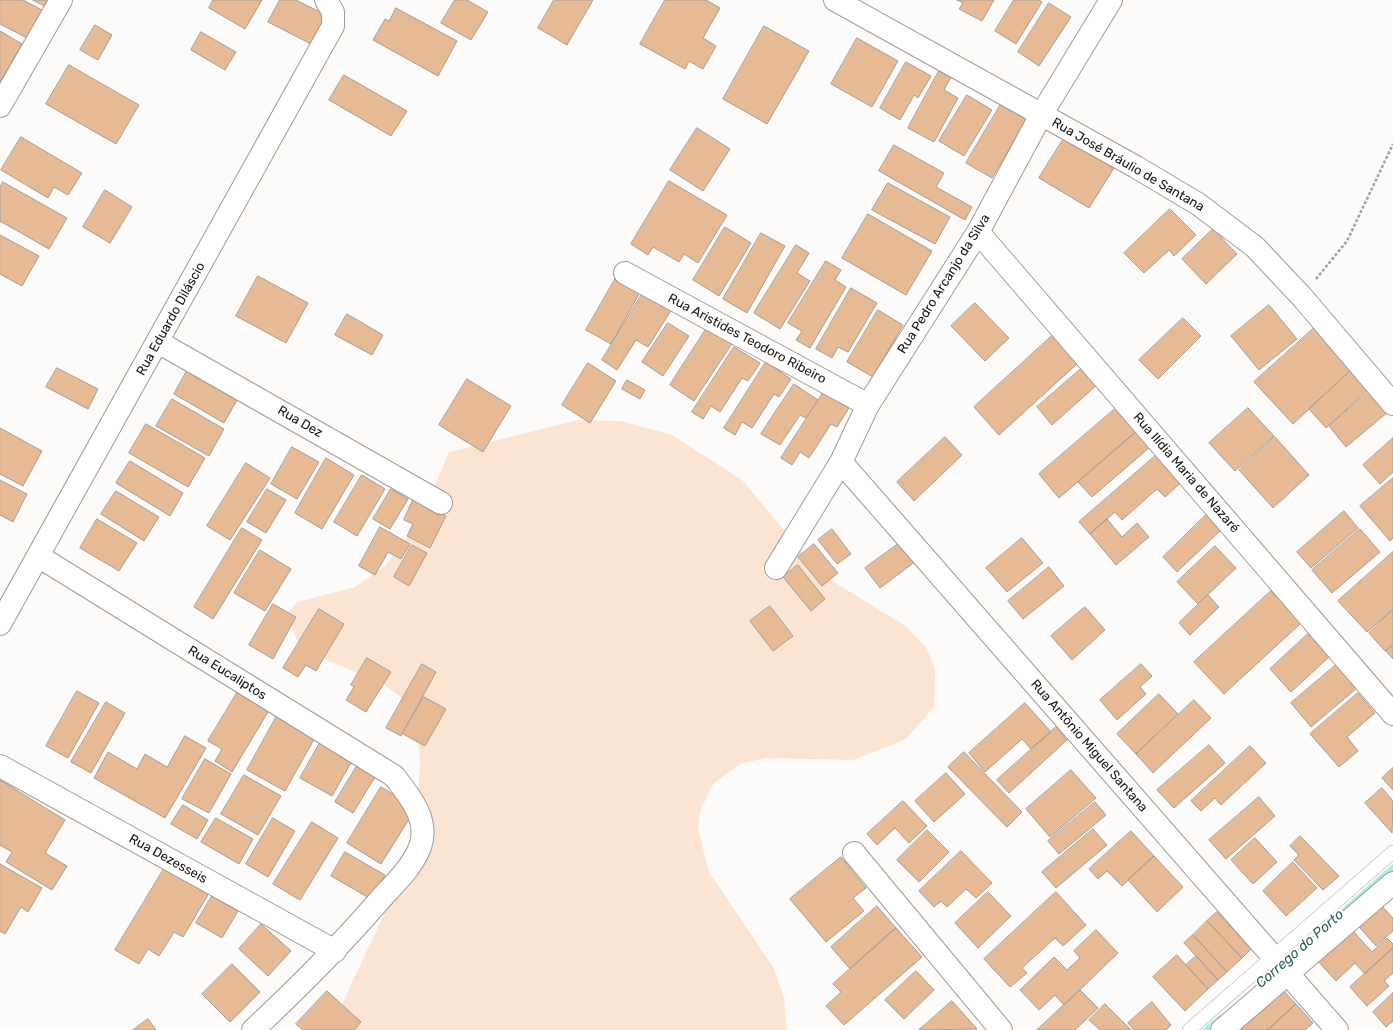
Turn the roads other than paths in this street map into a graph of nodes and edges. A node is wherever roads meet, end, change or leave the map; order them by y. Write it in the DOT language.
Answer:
graph roads {
  1 [pos="61,0"];
  2 [pos="836,0"];
  3 [pos="1111,0"];
  4 [pos="330,6"];
  5 [pos="0,106"];
  6 [pos="1041,115"];
  7 [pos="978,232"];
  8 [pos="625,273"];
  9 [pos="158,342"];
  10 [pos="868,404"];
  11 [pos="1393,404"];
  12 [pos="841,462"];
  13 [pos="441,503"];
  14 [pos="38,556"];
  15 [pos="776,568"];
  16 [pos="0,624"];
  17 [pos="1393,714"];
  18 [pos="0,766"];
  19 [pos="1393,852"];
  20 [pos="854,853"];
  21 [pos="1393,883"];
  22 [pos="335,951"];
  23 [pos="1273,957"];
  24 [pos="1288,974"];
  25 [pos="253,1030"];
  26 [pos="1001,1030"];
  27 [pos="1189,1030"];
  28 [pos="1222,1030"];
  29 [pos="1337,1030"];
  1 -- 5 [label="street"];
  2 -- 6 [label="street, Rua José Bráulio de Santana"];
  3 -- 6 [label="street, Rua Pedro Arcanjo da Silva"];
  4 -- 9 [label="street, Rua Eduardo Diláscio"];
  6 -- 7 [label="street, Rua Pedro Arcanjo da Silva"];
  6 -- 11 [label="street, Rua José Bráulio de Santana"];
  7 -- 10 [label="street, Rua Pedro Arcanjo da Silva"];
  7 -- 17 [label="street, Rua Ilídia Maria de Nazaré"];
  8 -- 10 [label="street, Rua Aristides Teodoro Ribeiro"];
  9 -- 13 [label="street, Rua Dez"];
  9 -- 14 [label="street, Rua Eduardo Diláscio"];
  10 -- 12 [label="street, Rua Pedro Arcanjo da Silva"];
  12 -- 15 [label="street, Rua Pedro Arcanjo da Silva"];
  12 -- 23 [label="street, Rua Antônio Miguel Santana"];
  14 -- 16 [label="street, Rua Eduardo Diláscio"];
  14 -- 22 [label="street, Rua Eucaliptos"];
  18 -- 22 [label="street, Rua Dezesseis"];
  19 -- 23 [label="lane"];
  20 -- 26 [label="street"];
  21 -- 24 [label="street"];
  22 -- 25 [label="street"];
  23 -- 24 [label="street, Rua Antônio Miguel Santana"];
  23 -- 27 [label="lane"];
  24 -- 28 [label="street"];
  24 -- 29 [label="street, Rua Antônio Miguel Santana"];
}
